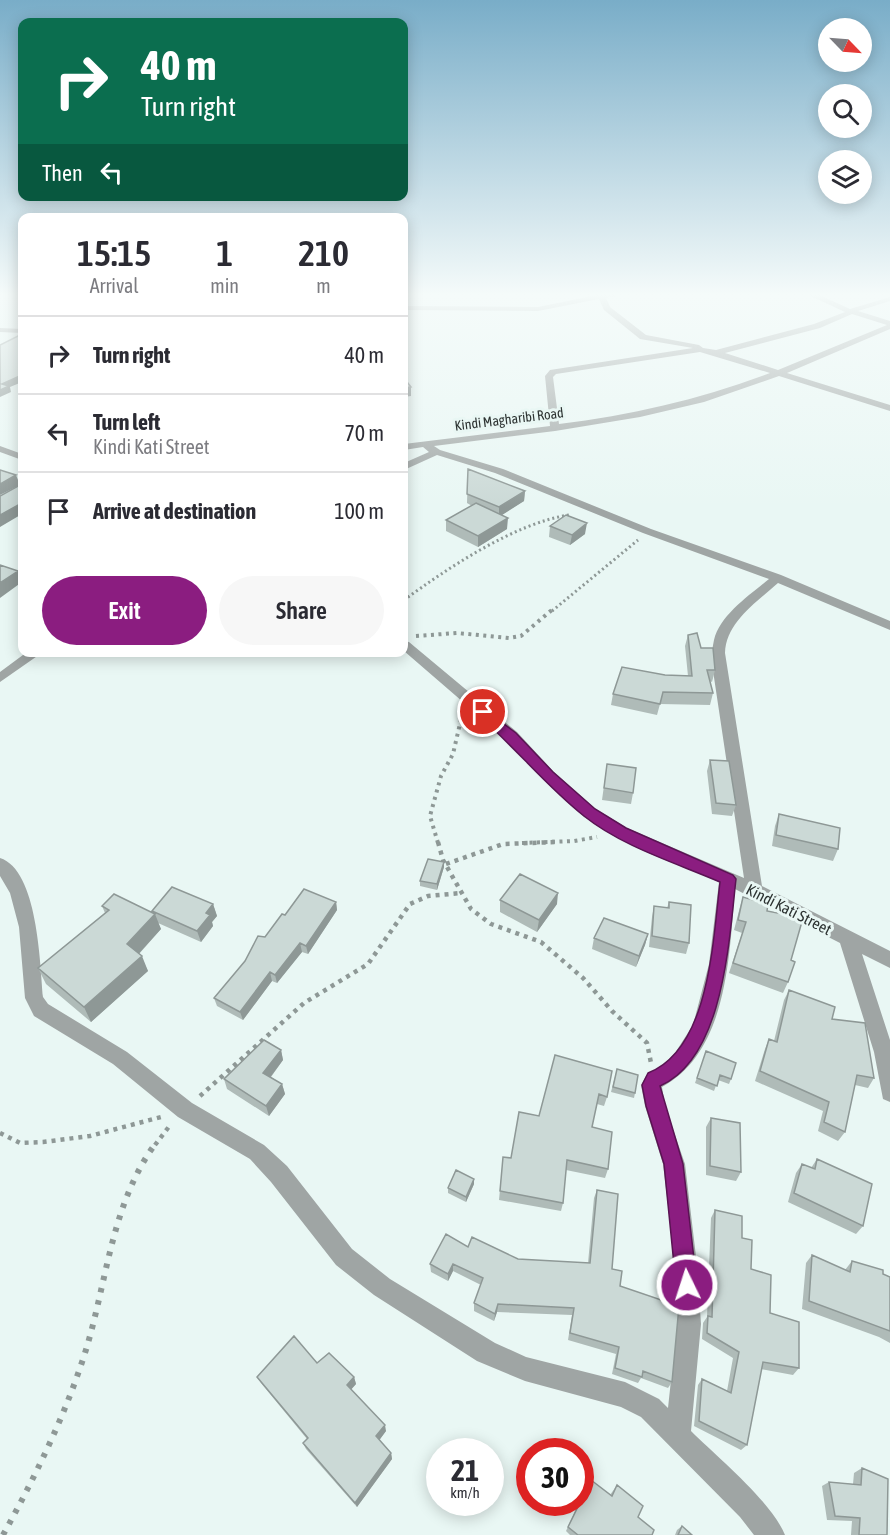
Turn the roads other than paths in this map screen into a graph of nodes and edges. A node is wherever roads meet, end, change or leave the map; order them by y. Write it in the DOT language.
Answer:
graph roads {
  1 [pos="611,365"];
  2 [pos="750,365"];
  3 [pos="795,365"];
  4 [pos="776,373"];
  5 [pos="890,408"];
  6 [pos="555,428"];
  7 [pos="424,444"];
  8 [pos="408,446"];
  9 [pos="0,449"];
  10 [pos="436,452"];
  11 [pos="18,455"];
  12 [pos="408,465"];
  13 [pos="777,578"];
  14 [pos="890,626"];
  15 [pos="409,640"];
  16 [pos="30,657"];
  17 [pos="0,678"];
  18 [pos="0,864"];
  19 [pos="728,879"];
  20 [pos="754,890"];
  21 [pos="848,939"];
  22 [pos="890,960"];
  23 [pos="890,1092"];
  24 [pos="678,1436"];
  25 [pos="771,1535"];
  1 -- 6 [label="street"];
  2 -- 4 [label="street"];
  3 -- 4 [label="street, Kindi Magharibi Road"];
  4 -- 5 [label="street"];
  4 -- 6 [label="street, Kindi Magharibi Road"];
  6 -- 7 [label="street, Kindi Magharibi Road"];
  7 -- 8 [label="street, Kindi Magharibi Road"];
  7 -- 10 [label="street"];
  9 -- 11 [label="street"];
  10 -- 12 [label="street"];
  10 -- 13 [label="street"];
  13 -- 14 [label="street"];
  13 -- 20 [label="street"];
  15 -- 19 [label="street, Kindi Kati Street"];
  16 -- 17 [label="street"];
  18 -- 24 [label="street"];
  19 -- 20 [label="street, Kindi Kati Street"];
  19 -- 24 [label="street"];
  20 -- 21 [label="street, Kindi Kati Street"];
  21 -- 22 [label="street, Kindi Kati Street"];
  21 -- 23 [label="street"];
  24 -- 25 [label="street"];
}
